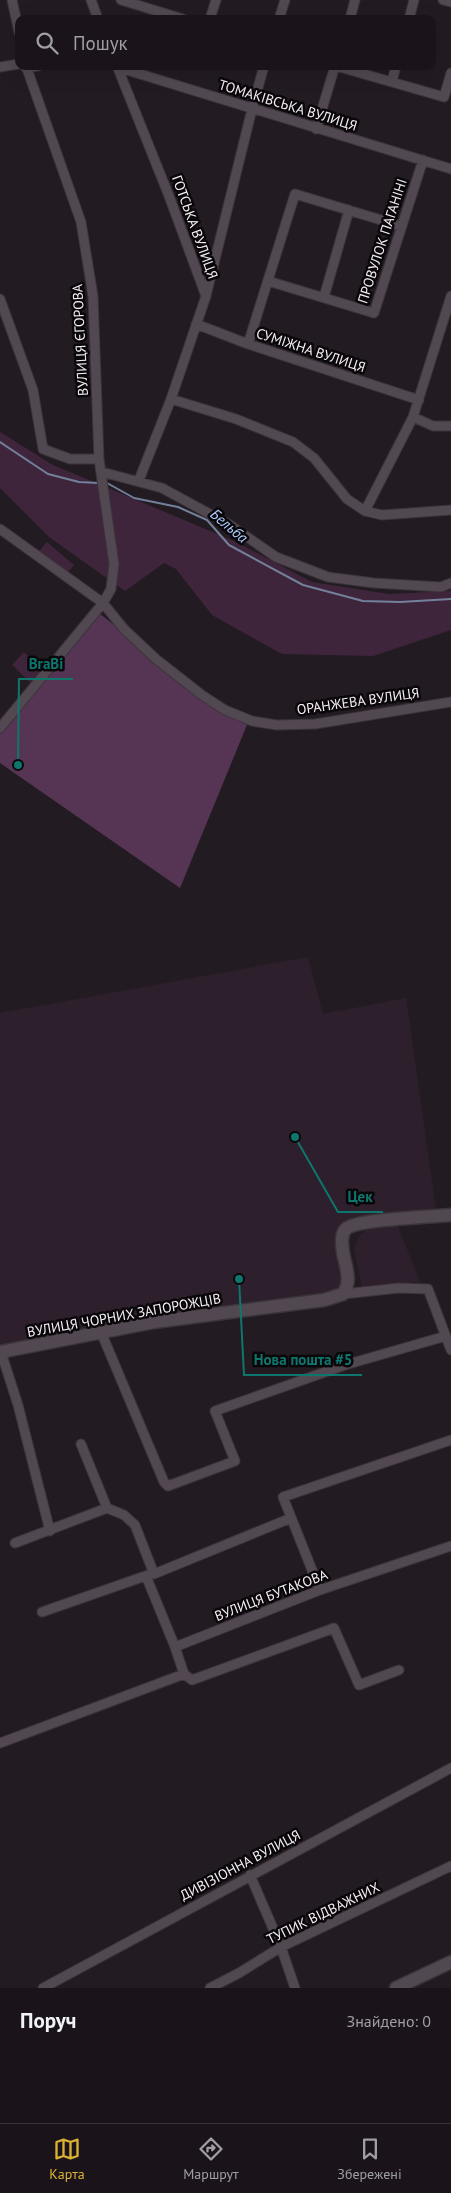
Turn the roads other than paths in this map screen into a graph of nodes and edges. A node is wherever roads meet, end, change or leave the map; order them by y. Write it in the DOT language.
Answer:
graph roads {
  1 [pos="12,0"];
  2 [pos="91,0"];
  3 [pos="121,0"];
  4 [pos="216,0"];
  5 [pos="285,0"];
  6 [pos="355,0"];
  7 [pos="414,0"];
  8 [pos="443,0"];
  9 [pos="451,2"];
  10 [pos="149,4"];
  11 [pos="15,15"];
  12 [pos="97,15"];
  13 [pos="174,15"];
  14 [pos="211,15"];
  15 [pos="280,15"];
  16 [pos="351,15"];
  17 [pos="410,15"];
  18 [pos="15,67"];
  19 [pos="0,68"];
  20 [pos="25,70"];
  21 [pos="119,70"];
  22 [pos="130,70"];
  23 [pos="263,70"];
  24 [pos="335,70"];
  25 [pos="351,70"];
  26 [pos="395,70"];
  27 [pos="451,73"];
  28 [pos="392,81"];
  29 [pos="252,109"];
  30 [pos="316,129"];
  31 [pos="423,160"];
  32 [pos="451,169"];
  33 [pos="349,210"];
  34 [pos="401,226"];
  35 [pos="268,281"];
  36 [pos="206,296"];
  37 [pos="451,296"];
  38 [pos="324,297"];
  39 [pos="0,299"];
  40 [pos="196,324"];
  41 [pos="248,344"];
  42 [pos="172,399"];
  43 [pos="419,400"];
  44 [pos="413,417"];
  45 [pos="451,426"];
  46 [pos="99,459"];
  47 [pos="103,474"];
  48 [pos="140,480"];
  49 [pos="451,510"];
  50 [pos="365,511"];
  51 [pos="0,529"];
  52 [pos="451,583"];
  53 [pos="102,603"];
  54 [pos="451,702"];
  55 [pos="0,728"];
  56 [pos="451,1215"];
  57 [pos="343,1294"];
  58 [pos="101,1332"];
  59 [pos="446,1336"];
  60 [pos="451,1350"];
  61 [pos="0,1352"];
  62 [pos="451,1440"];
  63 [pos="81,1444"];
  64 [pos="107,1508"];
  65 [pos="291,1518"];
  66 [pos="50,1531"];
  67 [pos="15,1543"];
  68 [pos="451,1546"];
  69 [pos="150,1575"];
  70 [pos="320,1590"];
  71 [pos="42,1612"];
  72 [pos="175,1647"];
  73 [pos="399,1670"];
  74 [pos="184,1674"];
  75 [pos="0,1743"];
  76 [pos="451,1768"];
  77 [pos="451,1866"];
  78 [pos="250,1876"];
  79 [pos="281,1946"];
  80 [pos="451,1962"];
  81 [pos="43,1988"];
  82 [pos="210,1988"];
  83 [pos="295,1988"];
  84 [pos="396,1988"];
  1 -- 11 [label="street"];
  2 -- 12 [label="street"];
  3 -- 10 [label="street"];
  4 -- 14 [label="street"];
  5 -- 15 [label="street"];
  6 -- 16 [label="street"];
  7 -- 17 [label="street"];
  8 -- 9 [label="street"];
  10 -- 13 [label="street"];
  18 -- 19 [label="street"];
  20 -- 46 [label="street, ВУЛИЦЯ ЄГОРОВА"];
  21 -- 36 [label="street, ГОТСЬКА ВУЛИЦЯ"];
  22 -- 29 [label="street, ТОМАКІВСЬКА ВУЛИЦЯ"];
  23 -- 29 [label="street"];
  24 -- 30 [label="street"];
  25 -- 28 [label="street"];
  26 -- 28 [label="street"];
  27 -- 28 [label="street"];
  29 -- 30 [label="street, ТОМАКІВСЬКА ВУЛИЦЯ"];
  29 -- 36 [label="street"];
  30 -- 31 [label="street, ТОМАКІВСЬКА ВУЛИЦЯ"];
  31 -- 32 [label="street, ТОМАКІВСЬКА ВУЛИЦЯ"];
  31 -- 34 [label="street, ПРОВУЛОК ПАГАНІНІ"];
  33 -- 34 [label="street"];
  33 -- 35 [label="street"];
  33 -- 38 [label="street"];
  34 -- 38 [label="street, ПРОВУЛОК ПАГАНІНІ"];
  35 -- 38 [label="street, ПРОВУЛОК ПАГАНІНІ"];
  35 -- 41 [label="street"];
  36 -- 40 [label="street, ГОТСЬКА ВУЛИЦЯ"];
  37 -- 43 [label="street"];
  39 -- 46 [label="street"];
  40 -- 41 [label="street, СУМІЖНА ВУЛИЦЯ"];
  40 -- 42 [label="street, ГОТСЬКА ВУЛИЦЯ"];
  41 -- 43 [label="street, СУМІЖНА ВУЛИЦЯ"];
  42 -- 48 [label="street, ГОТСЬКА ВУЛИЦЯ"];
  42 -- 50 [label="street"];
  43 -- 44 [label="street"];
  44 -- 45 [label="street"];
  44 -- 50 [label="street"];
  46 -- 47 [label="street, ВУЛИЦЯ ЄГОРОВА"];
  47 -- 48 [label="street"];
  47 -- 53 [label="street, ВУЛИЦЯ ЄГОРОВА"];
  48 -- 52 [label="street"];
  49 -- 50 [label="street"];
  51 -- 53 [label="street, ОРАНЖЕВА ВУЛИЦЯ"];
  53 -- 54 [label="street, ОРАНЖЕВА ВУЛИЦЯ"];
  53 -- 55 [label="street, ВУЛИЦЯ ЄГОРОВА"];
  56 -- 57 [label="street"];
  57 -- 58 [label="street, ВУЛИЦЯ ЧОРНИХ ЗАПОРОЖЦІВ"];
  57 -- 59 [label="street, ВУЛИЦЯ ЧОРНИХ ЗАПОРОЖЦІВ"];
  58 -- 59 [label="street"];
  58 -- 61 [label="street, ВУЛИЦЯ ЧОРНИХ ЗАПОРОЖЦІВ"];
  59 -- 60 [label="street"];
  61 -- 66 [label="street"];
  62 -- 65 [label="street"];
  63 -- 64 [label="street"];
  64 -- 66 [label="street"];
  64 -- 69 [label="street"];
  65 -- 69 [label="street"];
  65 -- 70 [label="street"];
  66 -- 67 [label="street"];
  68 -- 70 [label="street, ВУЛИЦЯ БУТАКОВА"];
  69 -- 71 [label="street"];
  69 -- 72 [label="street"];
  70 -- 72 [label="street, ВУЛИЦЯ БУТАКОВА"];
  72 -- 74 [label="street"];
  73 -- 74 [label="street"];
  74 -- 75 [label="street"];
  76 -- 78 [label="street, ДИВІЗІОННА ВУЛИЦЯ"];
  77 -- 79 [label="street, ТУПИК ВІДВАЖНИХ"];
  78 -- 79 [label="street"];
  78 -- 81 [label="street, ДИВІЗІОННА ВУЛИЦЯ"];
  79 -- 82 [label="street, ТУПИК ВІДВАЖНИХ"];
  79 -- 83 [label="street"];
  80 -- 84 [label="street"];
}
